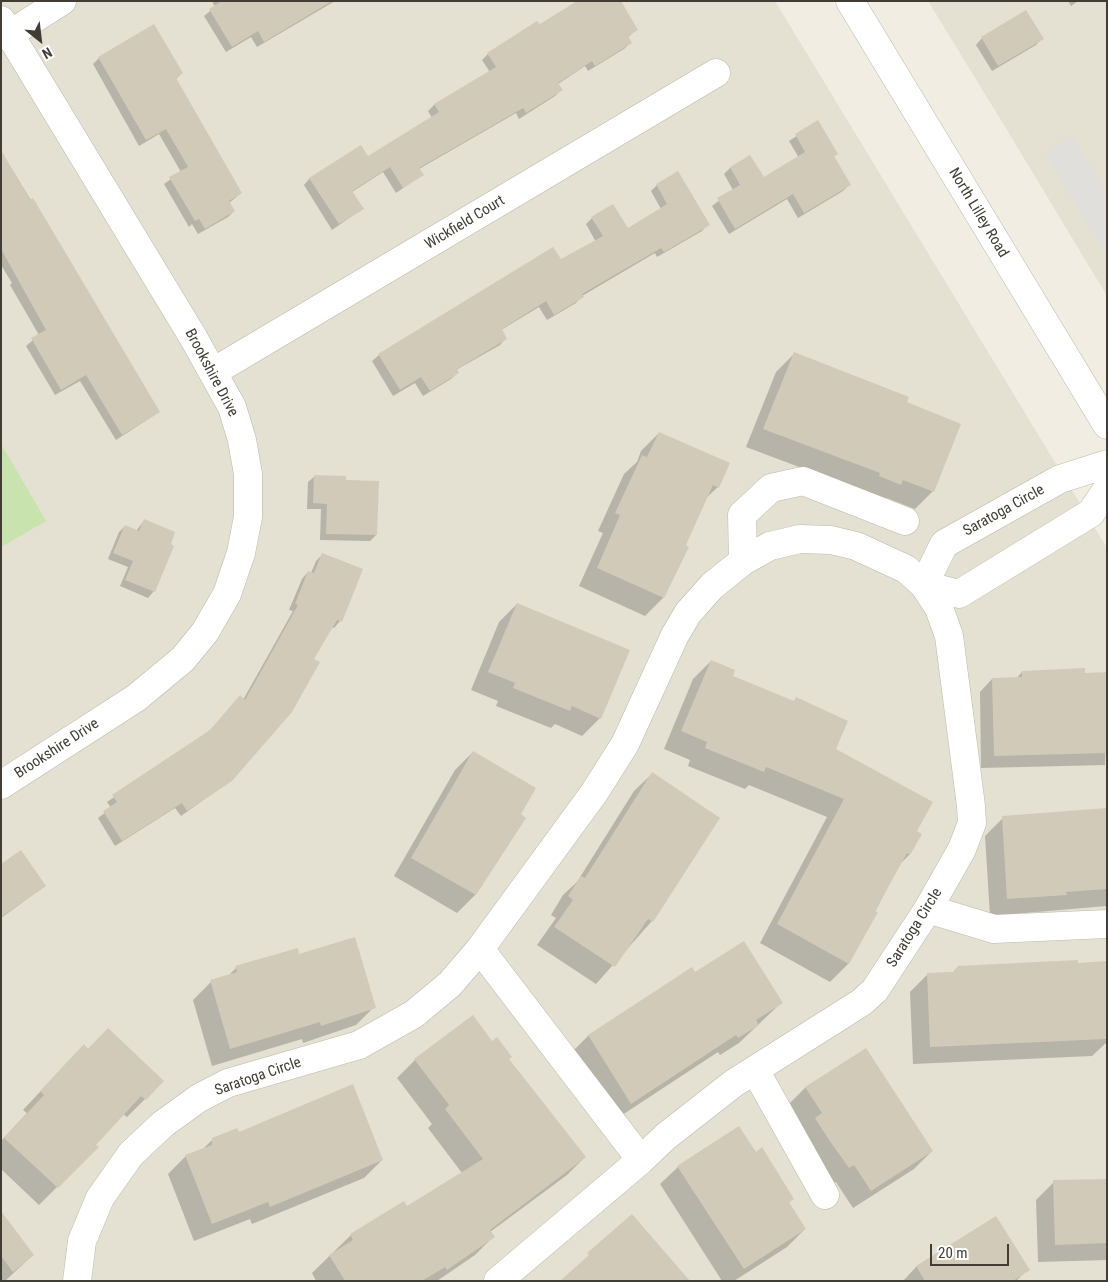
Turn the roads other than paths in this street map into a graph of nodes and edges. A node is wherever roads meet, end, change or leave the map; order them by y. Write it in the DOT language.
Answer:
graph roads {
  1 [pos="62,1"];
  2 [pos="850,1"];
  3 [pos="6,27"];
  4 [pos="716,73"];
  5 [pos="213,372"];
  6 [pos="1107,425"];
  7 [pos="1107,464"];
  8 [pos="1107,488"];
  9 [pos="905,521"];
  10 [pos="742,561"];
  11 [pos="924,585"];
  12 [pos="1,785"];
  13 [pos="928,909"];
  14 [pos="1107,924"];
  15 [pos="480,949"];
  16 [pos="755,1070"];
  17 [pos="641,1160"];
  18 [pos="825,1195"];
  19 [pos="73,1280"];
  20 [pos="498,1281"];
  1 -- 3 [label="street"];
  2 -- 6 [label="street, North Lilley Road"];
  3 -- 5 [label="street, Brookshire Drive"];
  4 -- 5 [label="street, Wickfield Court"];
  5 -- 12 [label="street, Brookshire Drive"];
  7 -- 11 [label="street, Saratoga Circle"];
  8 -- 11 [label="street, Saratoga Circle"];
  9 -- 10 [label="street"];
  10 -- 11 [label="street, Saratoga Circle"];
  10 -- 15 [label="street, Saratoga Circle"];
  11 -- 13 [label="street, Saratoga Circle"];
  13 -- 14 [label="street"];
  13 -- 16 [label="street, Saratoga Circle"];
  15 -- 17 [label="street"];
  15 -- 19 [label="street, Saratoga Circle"];
  16 -- 17 [label="street, Saratoga Circle"];
  16 -- 18 [label="street"];
  17 -- 20 [label="street, Saratoga Circle"];
}
